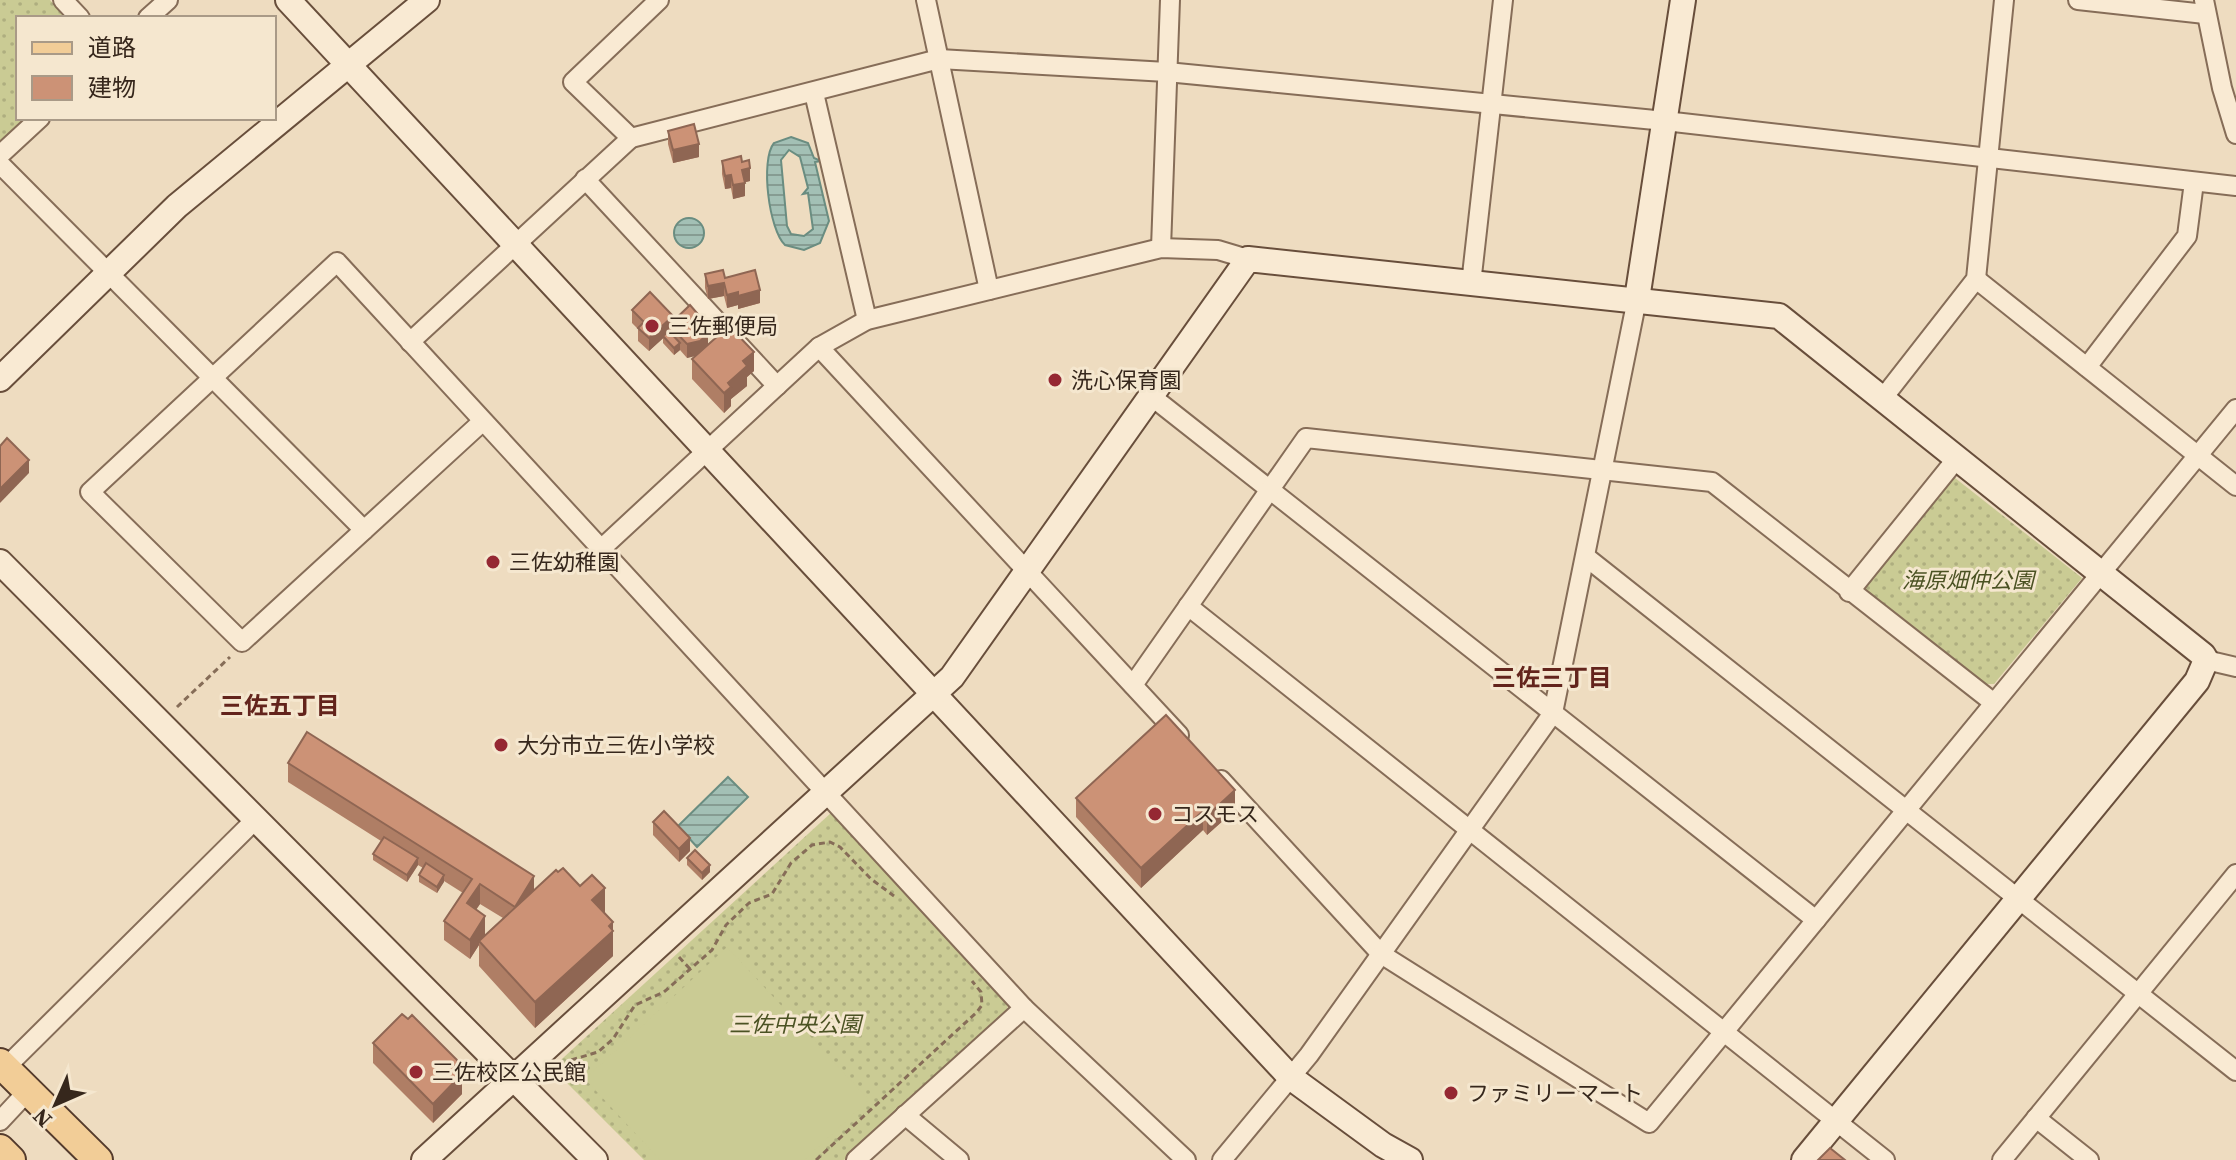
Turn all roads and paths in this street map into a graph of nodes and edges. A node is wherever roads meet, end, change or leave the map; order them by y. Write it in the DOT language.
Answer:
graph roads {
  1 [pos="63,0"];
  2 [pos="168,0"];
  3 [pos="288,0"];
  4 [pos="427,0"];
  5 [pos="659,0"];
  6 [pos="926,0"];
  7 [pos="1170,0"];
  8 [pos="1503,0"];
  9 [pos="1683,0"];
  10 [pos="2004,0"];
  11 [pos="2078,0"];
  12 [pos="2204,7"];
  13 [pos="78,16"];
  14 [pos="150,16"];
  15 [pos="939,59"];
  16 [pos="349,65"];
  17 [pos="1167,72"];
  18 [pos="814,93"];
  19 [pos="1491,107"];
  20 [pos="38,120"];
  21 [pos="1665,121"];
  22 [pos="2236,134"];
  23 [pos="631,138"];
  24 [pos="0,155"];
  25 [pos="1988,159"];
  26 [pos="0,164"];
  27 [pos="585,179"];
  28 [pos="2194,182"];
  29 [pos="2236,186"];
  30 [pos="515,244"];
  31 [pos="1161,248"];
  32 [pos="1248,259"];
  33 [pos="108,272"];
  34 [pos="1976,279"];
  35 [pos="1471,284"];
  36 [pos="989,290"];
  37 [pos="1637,299"];
  38 [pos="867,320"];
  39 [pos="410,342"];
  40 [pos="819,347"];
  41 [pos="2087,367"];
  42 [pos="213,378"];
  43 [pos="0,379"];
  44 [pos="777,386"];
  45 [pos="1151,396"];
  46 [pos="1883,398"];
  47 [pos="2236,409"];
  48 [pos="483,421"];
  49 [pos="707,451"];
  50 [pos="2198,455"];
  51 [pos="1958,457"];
  52 [pos="1603,470"];
  53 [pos="2236,486"];
  54 [pos="1269,490"];
  55 [pos="364,530"];
  56 [pos="601,549"];
  57 [pos="1586,557"];
  58 [pos="0,562"];
  59 [pos="1027,571"];
  60 [pos="2102,571"];
  61 [pos="1849,592"];
  62 [pos="1188,606"];
  63 [pos="242,642"];
  64 [pos="2206,660"];
  65 [pos="2236,667"];
  66 [pos="1133,685"];
  67 [pos="934,694"];
  68 [pos="1994,703"];
  69 [pos="177,707"];
  70 [pos="1553,713"];
  71 [pos="826,793"];
  72 [pos="1906,810"];
  73 [pos="256,819"];
  74 [pos="1472,831"];
  75 [pos="2236,874"];
  76 [pos="2017,898"];
  77 [pos="897,899"];
  78 [pos="1816,920"];
  79 [pos="674,951"];
  80 [pos="1381,954"];
  81 [pos="690,969"];
  82 [pos="966,973"];
  83 [pos="2138,994"];
  84 [pos="1024,1008"];
  85 [pos="1724,1031"];
  86 [pos="2,1065"];
  87 [pos="2236,1071"];
  88 [pos="1290,1077"];
  89 [pos="514,1078"];
  90 [pos="550,1081"];
  91 [pos="28,1091"];
  92 [pos="905,1115"];
  93 [pos="2036,1118"];
  94 [pos="0,1121"];
  95 [pos="1836,1121"];
  96 [pos="0,1149"];
  97 [pos="11,1160"];
  98 [pos="98,1160"];
  99 [pos="424,1160"];
  100 [pos="595,1160"];
  101 [pos="816,1160"];
  102 [pos="856,1160"];
  103 [pos="959,1160"];
  104 [pos="1186,1160"];
  105 [pos="1222,1160"];
  106 [pos="1410,1160"];
  107 [pos="1804,1160"];
  108 [pos="1885,1160"];
  109 [pos="2002,1160"];
  110 [pos="2089,1160"];
  1 -- 13 [label="street"];
  2 -- 14 [label="street"];
  3 -- 16 [label="street"];
  4 -- 16 [label="street"];
  5 -- 23 [label="street"];
  6 -- 15 [label="street"];
  7 -- 17 [label="street"];
  8 -- 19 [label="street"];
  9 -- 21 [label="street"];
  10 -- 25 [label="street"];
  11 -- 12 [label="street"];
  12 -- 22 [label="street"];
  15 -- 17 [label="street"];
  15 -- 18 [label="street"];
  15 -- 36 [label="street"];
  16 -- 30 [label="street"];
  16 -- 33 [label="street"];
  17 -- 19 [label="street"];
  17 -- 31 [label="street"];
  18 -- 23 [label="street"];
  18 -- 38 [label="street"];
  19 -- 21 [label="street"];
  19 -- 35 [label="street"];
  20 -- 24 [label="street"];
  21 -- 25 [label="street"];
  21 -- 37 [label="street"];
  23 -- 27 [label="street"];
  25 -- 28 [label="street"];
  25 -- 34 [label="street"];
  26 -- 33 [label="street"];
  27 -- 30 [label="street"];
  27 -- 44 [label="street"];
  28 -- 29 [label="street"];
  28 -- 41 [label="street"];
  30 -- 39 [label="street"];
  30 -- 49 [label="street"];
  31 -- 32 [label="street"];
  31 -- 36 [label="street"];
  32 -- 35 [label="street"];
  32 -- 45 [label="street"];
  33 -- 42 [label="street"];
  33 -- 43 [label="street"];
  34 -- 41 [label="street"];
  34 -- 46 [label="street"];
  35 -- 37 [label="street"];
  36 -- 38 [label="street"];
  37 -- 46 [label="street"];
  37 -- 52 [label="street"];
  38 -- 40 [label="street"];
  39 -- 42 [label="street"];
  39 -- 48 [label="street"];
  40 -- 44 [label="street"];
  40 -- 59 [label="street"];
  41 -- 50 [label="street"];
  42 -- 55 [label="street"];
  42 -- 63 [label="street"];
  44 -- 49 [label="street"];
  45 -- 54 [label="street"];
  45 -- 59 [label="street"];
  46 -- 51 [label="street"];
  47 -- 50 [label="street"];
  48 -- 55 [label="street"];
  48 -- 56 [label="street"];
  49 -- 56 [label="street"];
  49 -- 67 [label="street"];
  50 -- 53 [label="street"];
  50 -- 60 [label="street"];
  51 -- 60 [label="street"];
  51 -- 61 [label="street"];
  52 -- 54 [label="street"];
  52 -- 57 [label="street"];
  52 -- 61 [label="street"];
  54 -- 62 [label="street"];
  54 -- 70 [label="street"];
  55 -- 63 [label="street"];
  56 -- 71 [label="street"];
  57 -- 70 [label="street"];
  57 -- 72 [label="street"];
  58 -- 73 [label="street"];
  59 -- 66 [label="street"];
  59 -- 67 [label="street"];
  60 -- 64 [label="street"];
  60 -- 68 [label="street"];
  61 -- 68 [label="street"];
  62 -- 66 [label="street"];
  62 -- 74 [label="street"];
  63 -- 69 [label="path"];
  64 -- 65 [label="street"];
  64 -- 76 [label="street"];
  66 -- 80 [label="street"];
  67 -- 71 [label="street"];
  67 -- 88 [label="street"];
  68 -- 72 [label="street"];
  70 -- 74 [label="street"];
  70 -- 78 [label="street"];
  71 -- 84 [label="street"];
  71 -- 89 [label="street"];
  72 -- 76 [label="street"];
  72 -- 78 [label="street"];
  73 -- 86 [label="street"];
  73 -- 89 [label="street"];
  74 -- 80 [label="street"];
  74 -- 85 [label="street"];
  75 -- 83 [label="street"];
  76 -- 83 [label="street"];
  76 -- 95 [label="street"];
  77 -- 81 [label="path"];
  78 -- 85 [label="street"];
  79 -- 81 [label="path"];
  80 -- 85 [label="street"];
  80 -- 88 [label="street"];
  81 -- 90 [label="path"];
  82 -- 101 [label="path"];
  83 -- 87 [label="street"];
  83 -- 93 [label="street"];
  84 -- 92 [label="street"];
  84 -- 104 [label="street"];
  85 -- 95 [label="street"];
  86 -- 91 [label="main road"];
  88 -- 105 [label="street"];
  88 -- 106 [label="street"];
  89 -- 99 [label="street"];
  89 -- 100 [label="street"];
  91 -- 94 [label="street"];
  91 -- 98 [label="main road"];
  92 -- 102 [label="street"];
  92 -- 103 [label="street"];
  93 -- 109 [label="street"];
  93 -- 110 [label="street"];
  95 -- 107 [label="street"];
  95 -- 108 [label="street"];
  96 -- 97 [label="main road"];
}
